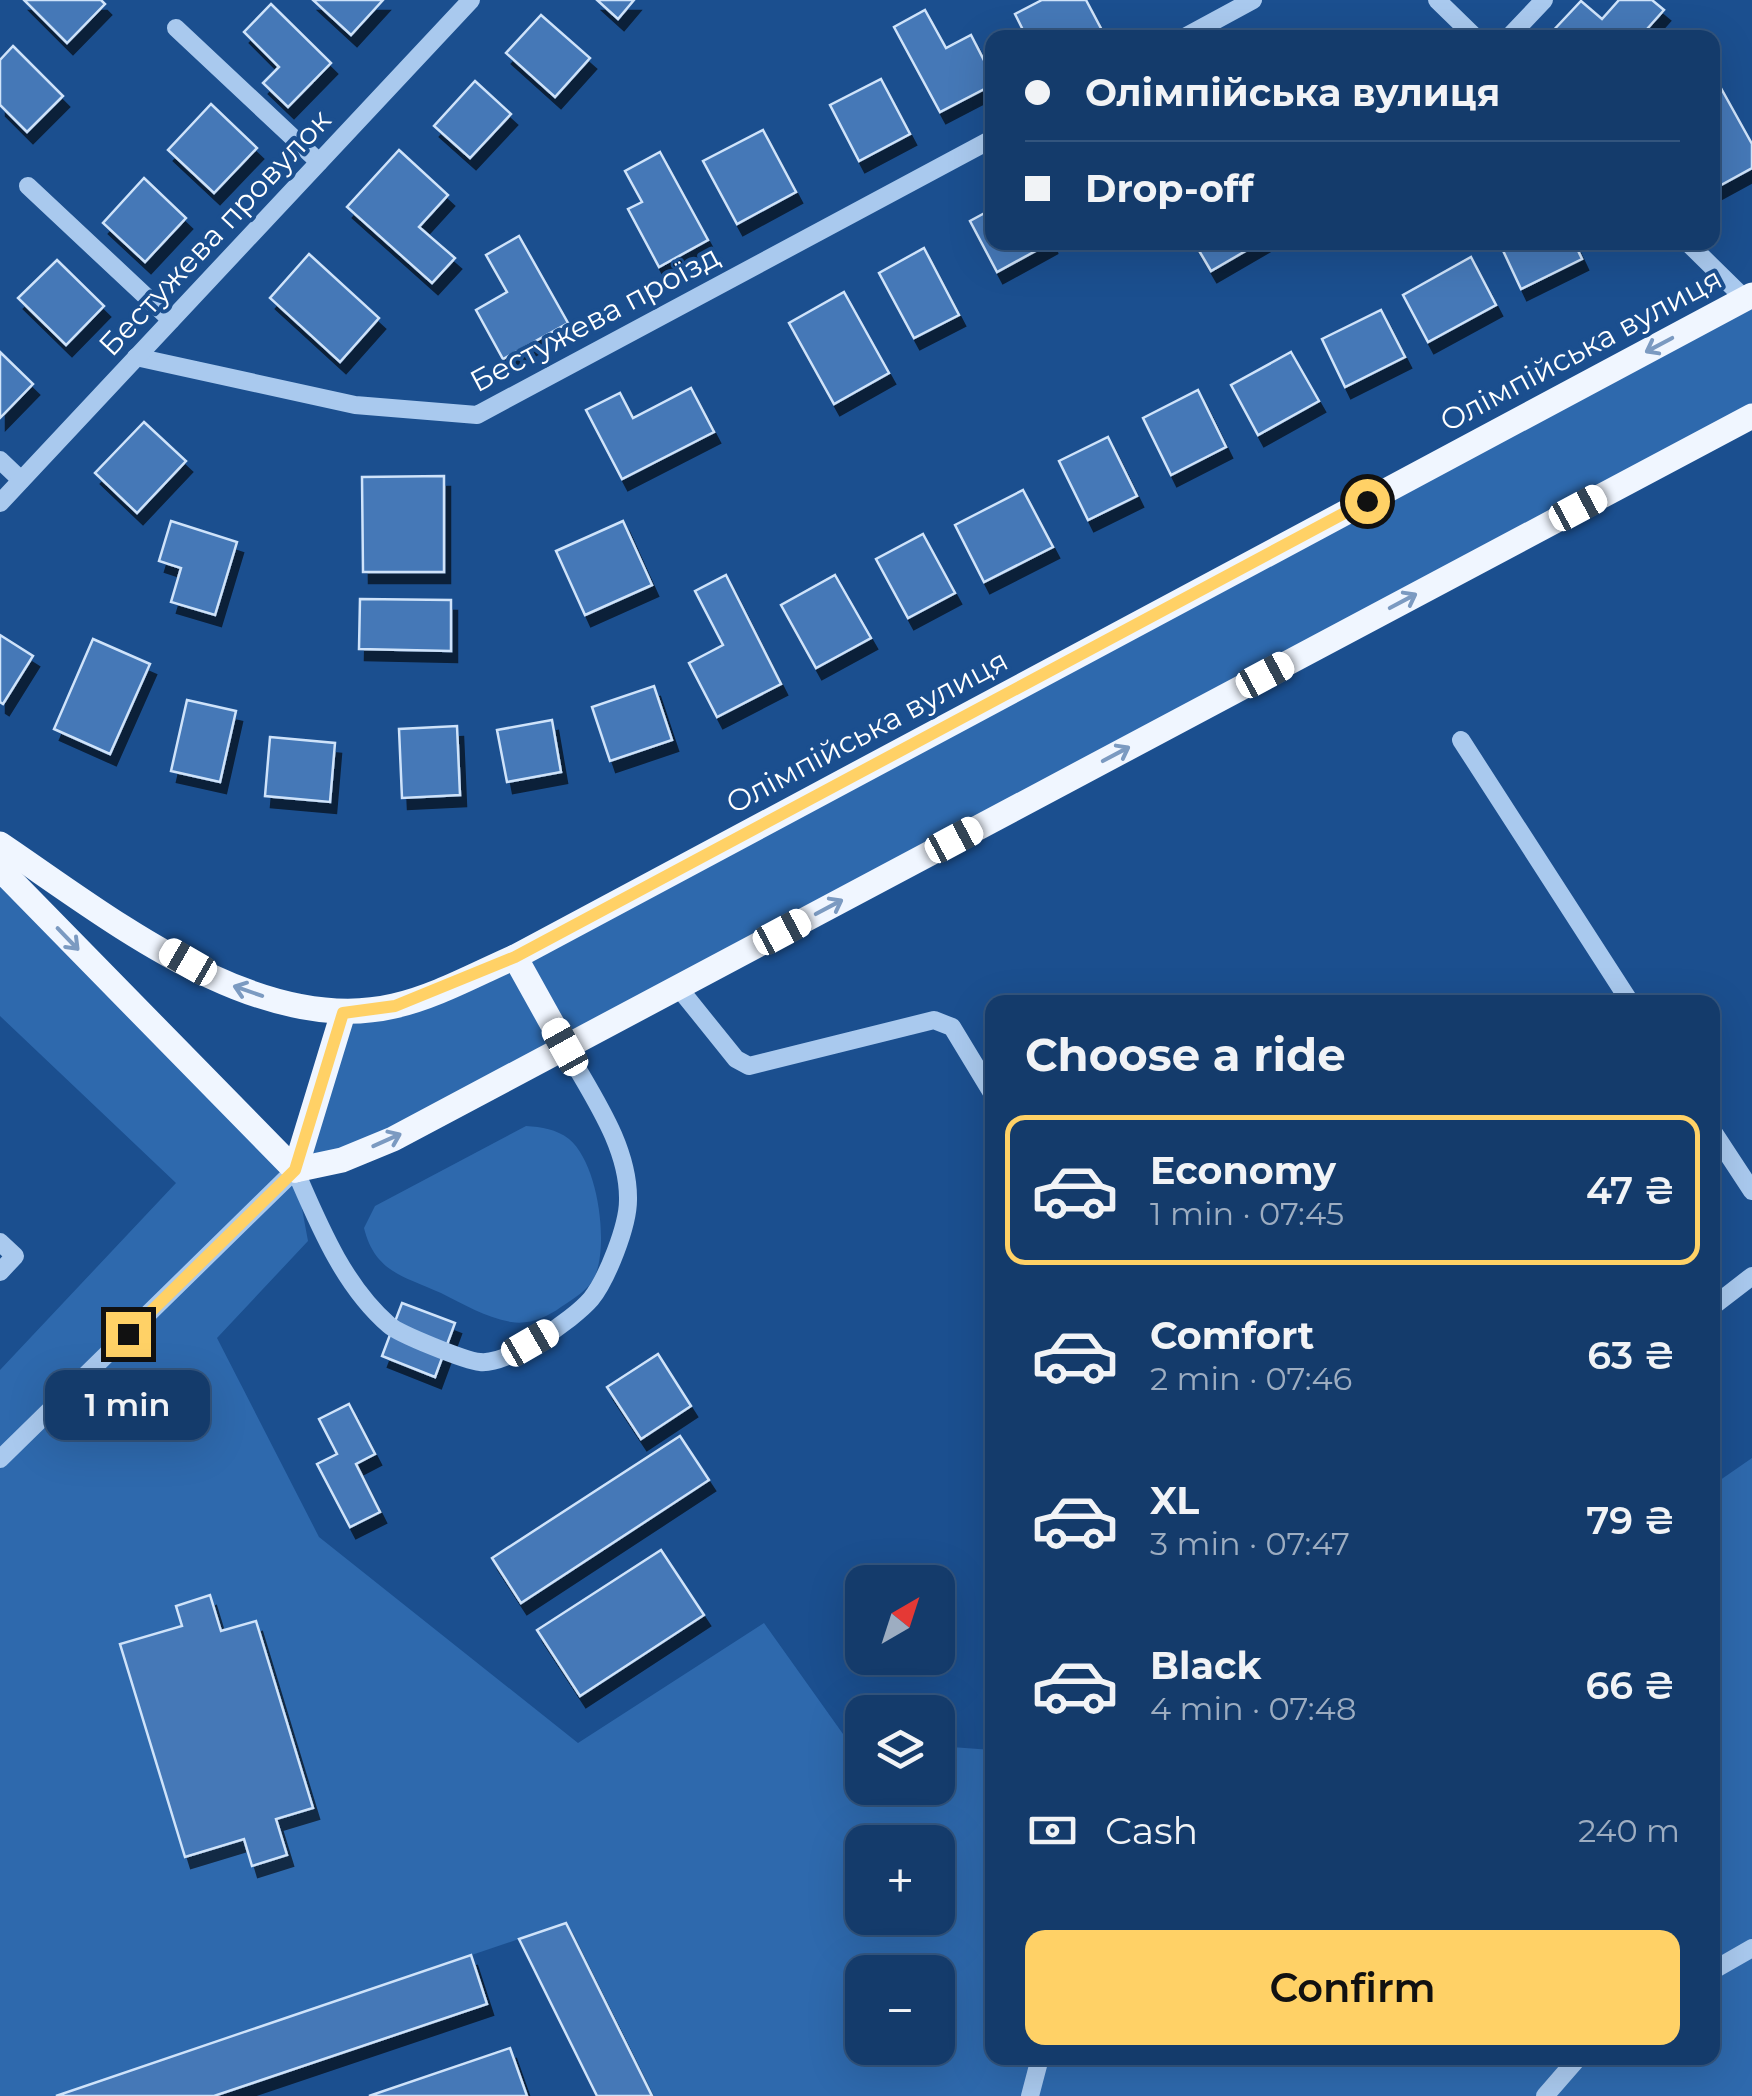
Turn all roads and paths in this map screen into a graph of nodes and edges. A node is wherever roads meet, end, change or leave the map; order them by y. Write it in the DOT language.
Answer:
graph roads {
  1 [pos="1253,0"];
  2 [pos="1438,0"];
  3 [pos="1544,0"];
  4 [pos="465,2"];
  5 [pos="176,28"];
  6 [pos="1198,30"];
  7 [pos="1468,30"];
  8 [pos="1516,30"];
  9 [pos="985,143"];
  10 [pos="319,162"];
  11 [pos="28,186"];
  12 [pos="1695,250"];
  13 [pos="1750,302"];
  14 [pos="171,320"];
  15 [pos="136,357"];
  16 [pos="1752,416"];
  17 [pos="0,460"];
  18 [pos="22,480"];
  19 [pos="0,503"];
  20 [pos="1461,740"];
  21 [pos="0,844"];
  22 [pos="0,869"];
  23 [pos="515,957"];
  24 [pos="678,987"];
  25 [pos="1625,995"];
  26 [pos="343,1013"];
  27 [pos="565,1047"];
  28 [pos="985,1082"];
  29 [pos="1720,1142"];
  30 [pos="295,1170"];
  31 [pos="1752,1191"];
  32 [pos="0,1242"];
  33 [pos="0,1272"];
  34 [pos="1752,1276"];
  35 [pos="1720,1301"];
  36 [pos="0,1459"];
  37 [pos="1752,1948"];
  38 [pos="1720,1966"];
  39 [pos="1038,2065"];
  40 [pos="1572,2065"];
  41 [pos="1030,2096"];
  42 [pos="1546,2096"];
  1 -- 6 [label="street"];
  2 -- 7 [label="street"];
  3 -- 8 [label="street"];
  4 -- 10 [label="street, Бестужева провулок"];
  5 -- 10 [label="street"];
  9 -- 15 [label="street, Бестужева проїзд"];
  10 -- 14 [label="street, Бестужева провулок"];
  11 -- 14 [label="street"];
  12 -- 13 [label="street"];
  13 -- 23 [label="main road, Олімпійська вулиця, one-way"];
  14 -- 15 [label="street, Бестужева провулок"];
  15 -- 18 [label="street, Бестужева провулок"];
  24 -- 16 [label="main road, one-way"];
  17 -- 18 [label="street"];
  18 -- 19 [label="street, Бестужева провулок"];
  20 -- 25 [label="street"];
  26 -- 21 [label="main road, Олімпійська вулиця, one-way"];
  22 -- 30 [label="main road, one-way"];
  23 -- 26 [label="main road, Олімпійська вулиця"];
  23 -- 27 [label="main road"];
  24 -- 27 [label="main road"];
  24 -- 28 [label="street"];
  26 -- 30 [label="main road"];
  30 -- 27 [label="main road, one-way"];
  27 -- 30 [label="street"];
  29 -- 31 [label="street"];
  30 -- 36 [label="street"];
  32 -- 33 [label="street"];
  34 -- 35 [label="street"];
  37 -- 38 [label="street"];
  39 -- 41 [label="street"];
  40 -- 42 [label="street"];
}
